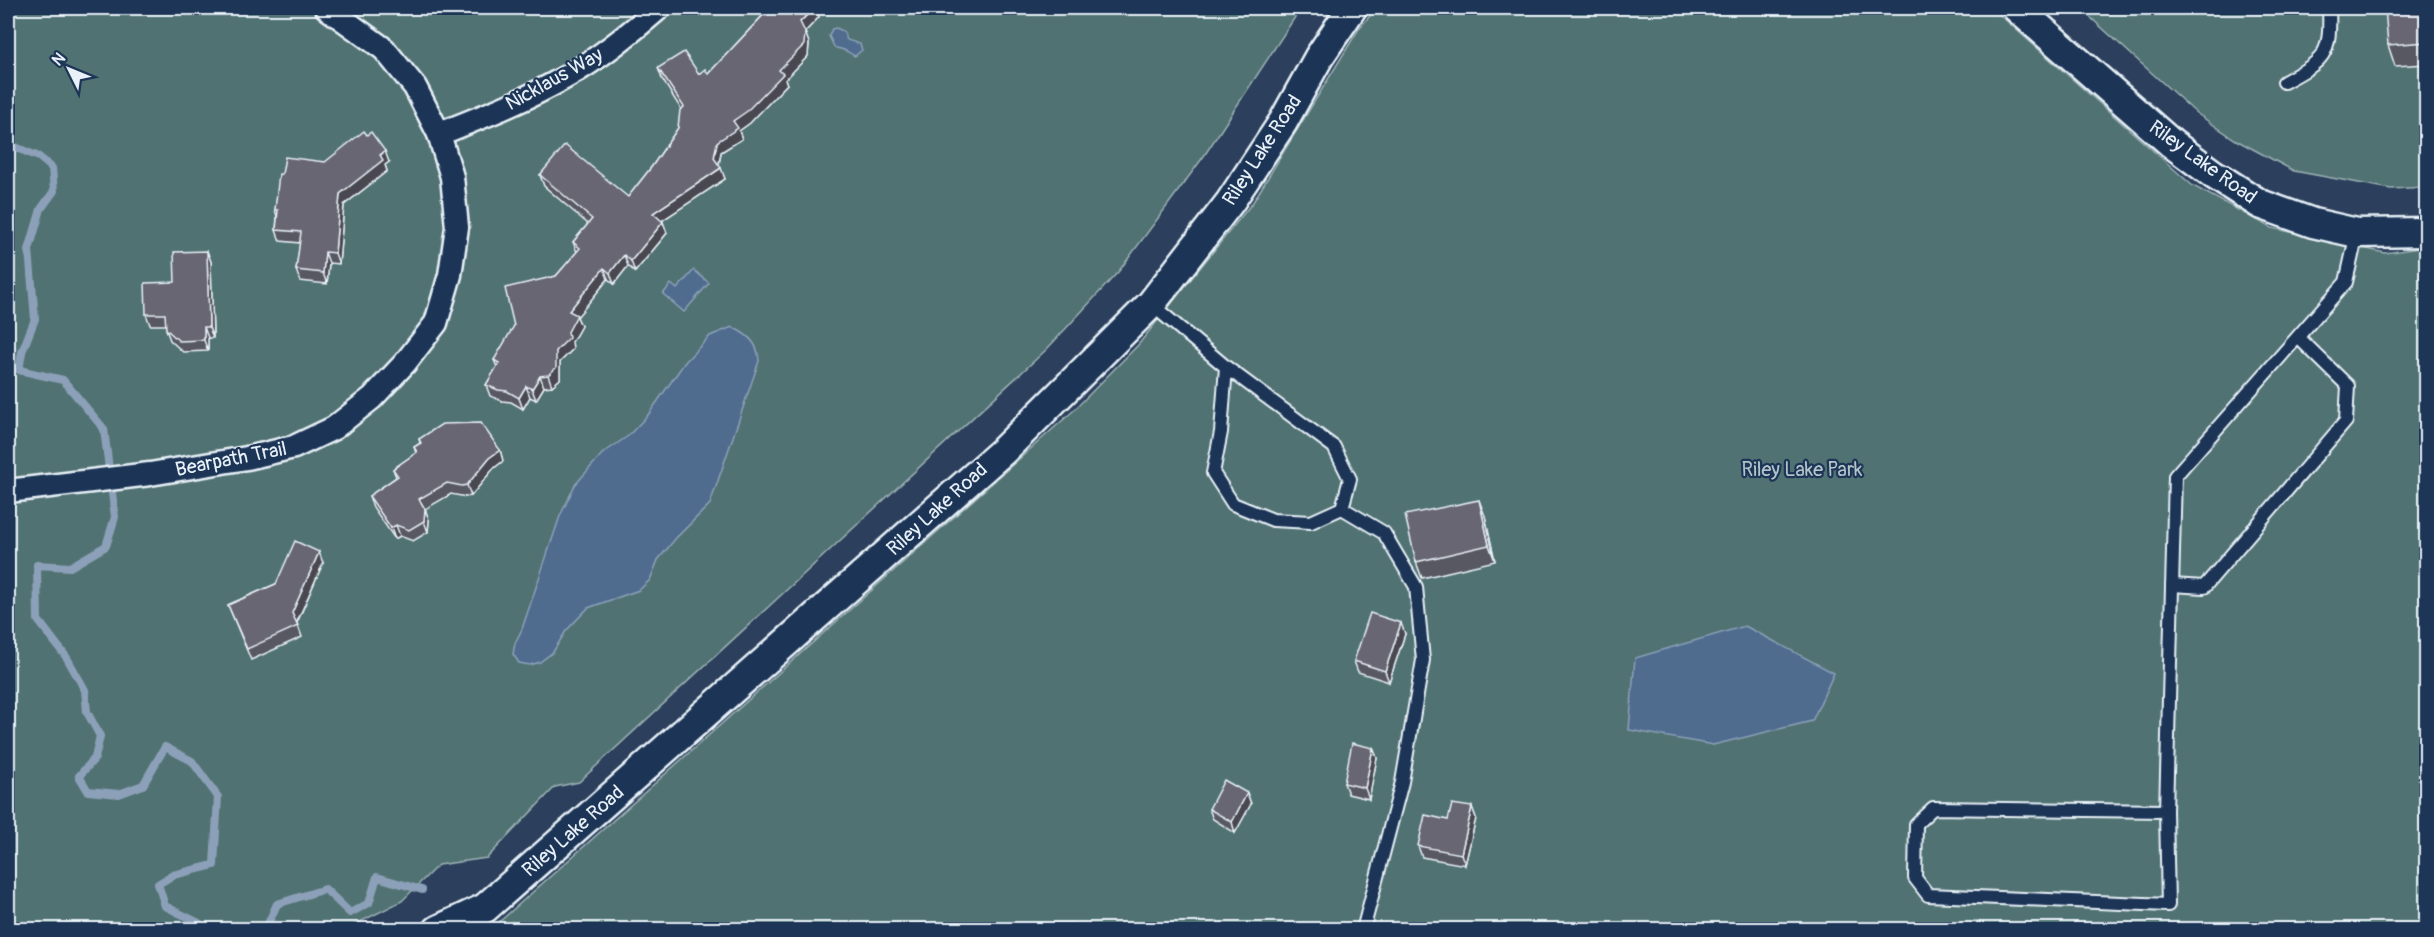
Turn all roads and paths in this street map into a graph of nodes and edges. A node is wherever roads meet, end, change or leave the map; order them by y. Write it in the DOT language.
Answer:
graph roads {
  1 [pos="327,8"];
  2 [pos="659,8"];
  3 [pos="1352,8"];
  4 [pos="2017,8"];
  5 [pos="2329,8"];
  6 [pos="2284,82"];
  7 [pos="439,134"];
  8 [pos="2427,232"];
  9 [pos="2357,233"];
  10 [pos="1151,304"];
  11 [pos="2298,337"];
  12 [pos="1226,368"];
  13 [pos="8,491"];
  14 [pos="1342,508"];
  15 [pos="2172,585"];
  16 [pos="2166,811"];
  17 [pos="438,930"];
  18 [pos="1363,930"];
  1 -- 7 [label="street, Bearpath Trail"];
  2 -- 7 [label="street, Nicklaus Way"];
  3 -- 10 [label="street, Riley Lake Road"];
  4 -- 9 [label="street, Riley Lake Road"];
  5 -- 6 [label="lane"];
  7 -- 13 [label="street, Bearpath Trail"];
  8 -- 9 [label="street, Riley Lake Road"];
  9 -- 11 [label="lane"];
  10 -- 12 [label="lane"];
  10 -- 17 [label="street, Riley Lake Road"];
  11 -- 15 [label="lane"];
  11 -- 15 [label="lane"];
  12 -- 14 [label="lane"];
  12 -- 14 [label="lane"];
  14 -- 18 [label="lane"];
  15 -- 16 [label="lane"];
  16 -- 16 [label="lane"];
}
